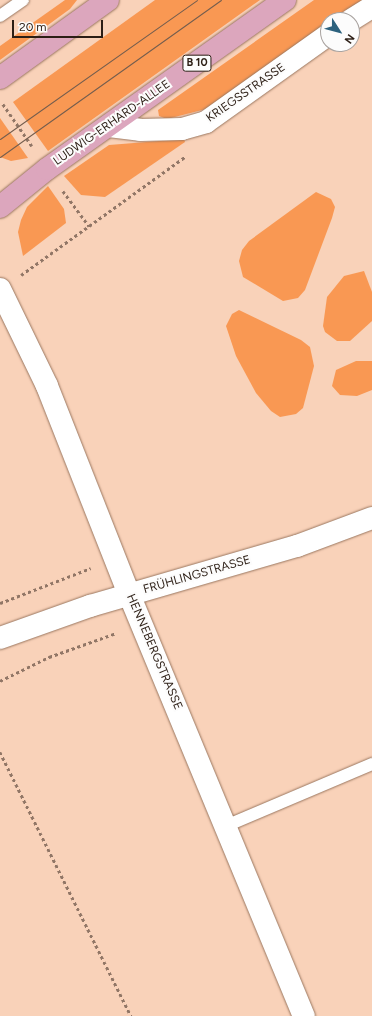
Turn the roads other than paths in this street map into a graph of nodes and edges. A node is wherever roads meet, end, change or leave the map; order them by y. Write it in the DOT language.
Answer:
graph roads {
  1 [pos="22,0"];
  2 [pos="285,0"];
  3 [pos="103,2"];
  4 [pos="372,7"];
  5 [pos="360,14"];
  6 [pos="0,16"];
  7 [pos="320,41"];
  8 [pos="0,78"];
  9 [pos="109,126"];
  10 [pos="0,207"];
  11 [pos="0,289"];
  12 [pos="372,518"];
  13 [pos="129,594"];
  14 [pos="0,638"];
  15 [pos="372,764"];
  16 [pos="226,826"];
  17 [pos="304,1016"];
  1 -- 6 [label="lane"];
  2 -- 9 [label="main road, LUDWIG-ERHARD-ALLEE / B 10"];
  3 -- 8 [label="main road"];
  4 -- 5 [label="street"];
  7 -- 9 [label="street, KRIEGSSTRASSE"];
  9 -- 10 [label="main road, LUDWIG-ERHARD-ALLEE / B 10"];
  11 -- 13 [label="street, HENNEBERGSTRASSE"];
  12 -- 13 [label="street, FRÜHLINGSTRASSE"];
  13 -- 14 [label="street, FRÜHLINGSTRASSE"];
  13 -- 16 [label="street, HENNEBERGSTRASSE"];
  15 -- 16 [label="lane"];
  16 -- 17 [label="street, HENNEBERGSTRASSE"];
}
